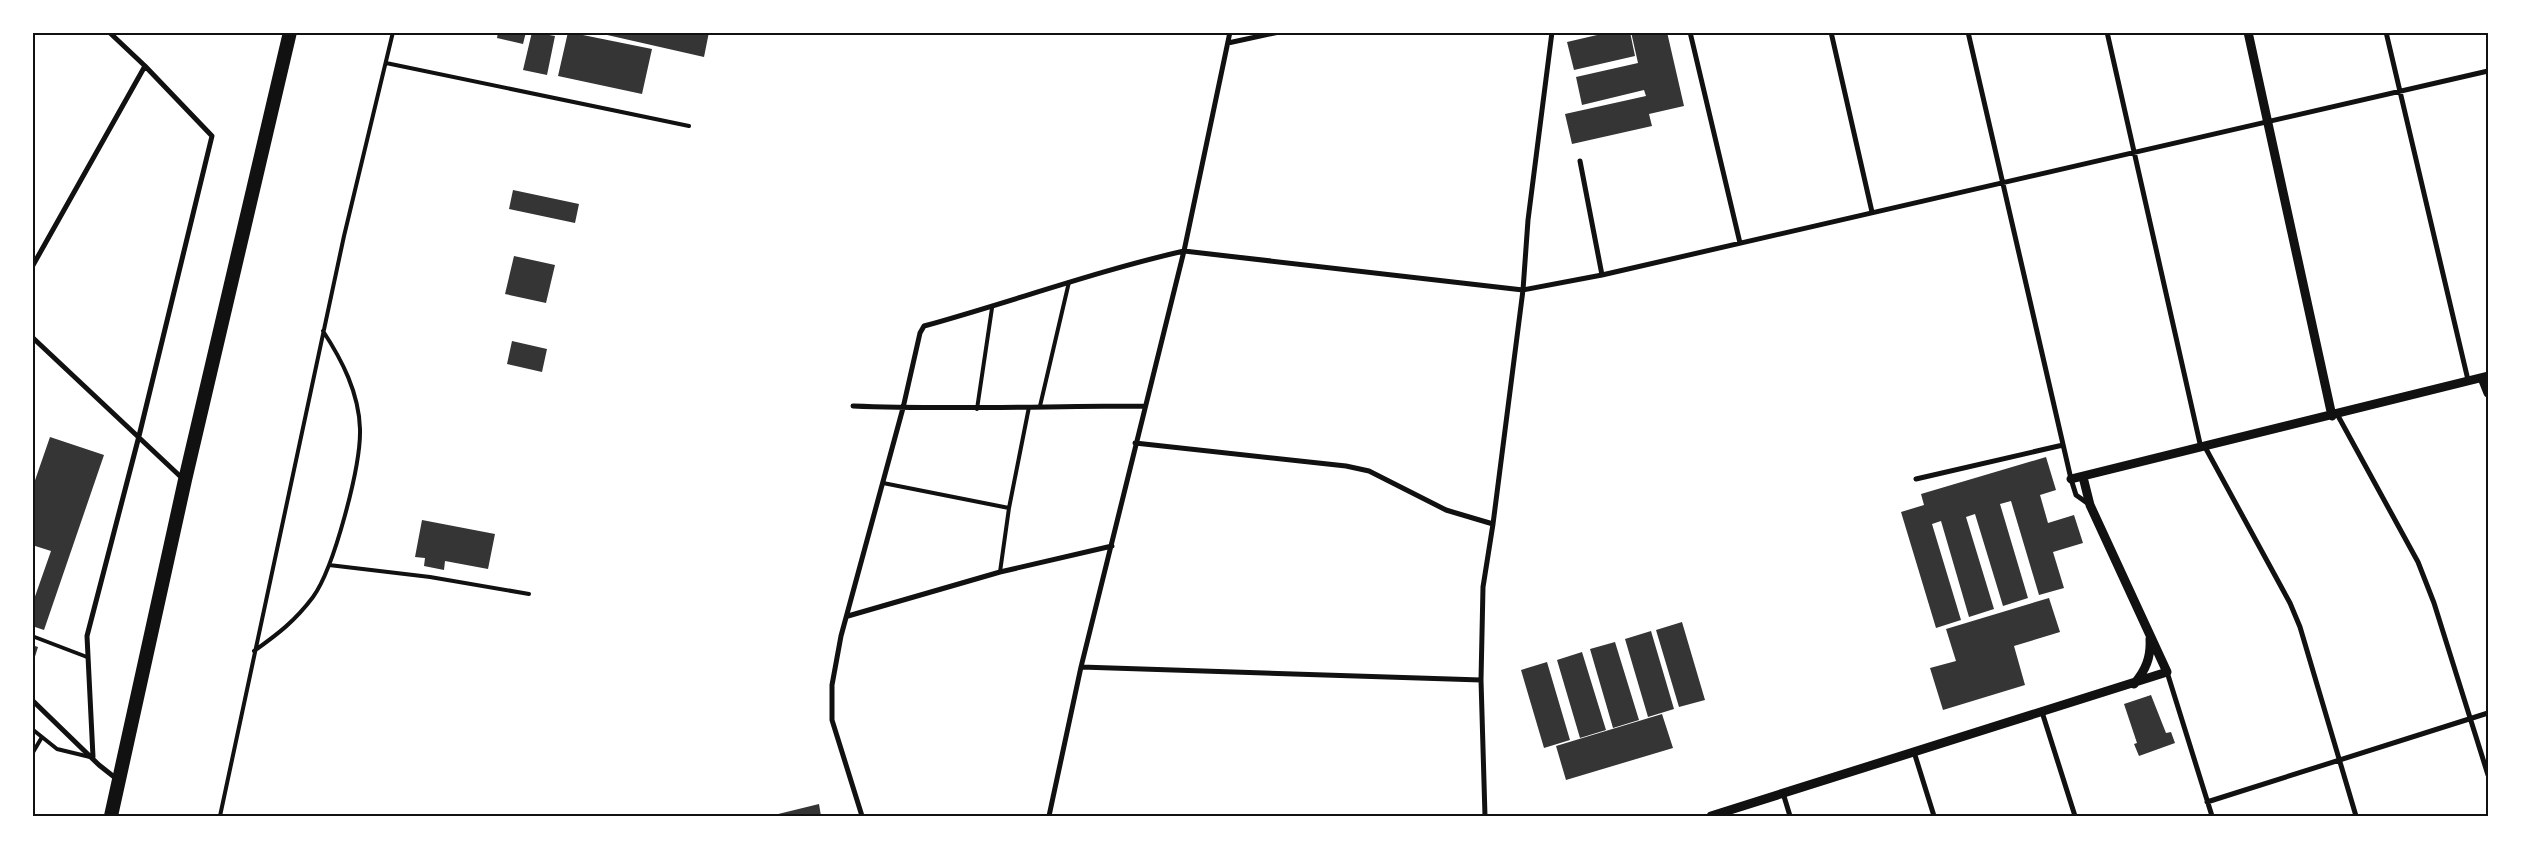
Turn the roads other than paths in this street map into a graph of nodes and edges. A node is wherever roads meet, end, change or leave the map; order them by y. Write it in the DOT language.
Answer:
graph roads {
  1 [pos="109,32"];
  2 [pos="290,32"];
  3 [pos="393,32"];
  4 [pos="1230,32"];
  5 [pos="1278,32"];
  6 [pos="1552,32"];
  7 [pos="1690,32"];
  8 [pos="1830,32"];
  9 [pos="1968,32"];
  10 [pos="2107,32"];
  11 [pos="2248,32"];
  12 [pos="2386,32"];
  13 [pos="1228,43"];
  14 [pos="386,63"];
  15 [pos="145,66"];
  16 [pos="2488,70"];
  17 [pos="2399,91"];
  18 [pos="2268,121"];
  19 [pos="689,126"];
  20 [pos="2134,152"];
  21 [pos="1580,162"];
  22 [pos="2002,184"];
  23 [pos="1872,212"];
  24 [pos="1740,243"];
  25 [pos="1184,251"];
  26 [pos="32,267"];
  27 [pos="1602,275"];
  28 [pos="1069,282"];
  29 [pos="1523,290"];
  30 [pos="992,308"];
  31 [pos="323,330"];
  32 [pos="32,337"];
  33 [pos="2485,377"];
  34 [pos="2468,380"];
  35 [pos="2488,393"];
  36 [pos="853,406"];
  37 [pos="1040,406"];
  38 [pos="1144,406"];
  39 [pos="1029,407"];
  40 [pos="903,408"];
  41 [pos="977,409"];
  42 [pos="2335,415"];
  43 [pos="139,436"];
  44 [pos="1135,443"];
  45 [pos="2063,446"];
  46 [pos="2203,448"];
  47 [pos="2083,477"];
  48 [pos="1916,478"];
  49 [pos="2071,479"];
  50 [pos="184,480"];
  51 [pos="883,483"];
  52 [pos="2090,505"];
  53 [pos="1009,508"];
  54 [pos="1493,524"];
  55 [pos="1112,546"];
  56 [pos="329,565"];
  57 [pos="1000,572"];
  58 [pos="529,594"];
  59 [pos="848,616"];
  60 [pos="2150,634"];
  61 [pos="32,636"];
  62 [pos="254,651"];
  63 [pos="87,658"];
  64 [pos="1081,667"];
  65 [pos="2167,672"];
  66 [pos="1481,680"];
  67 [pos="2134,684"];
  68 [pos="32,700"];
  69 [pos="2042,712"];
  70 [pos="2488,713"];
  71 [pos="2471,719"];
  72 [pos="32,729"];
  73 [pos="42,737"];
  74 [pos="1914,752"];
  75 [pos="32,754"];
  76 [pos="93,757"];
  77 [pos="2339,761"];
  78 [pos="2488,775"];
  79 [pos="120,781"];
  80 [pos="1783,794"];
  81 [pos="2207,802"];
  82 [pos="111,816"];
  83 [pos="220,816"];
  84 [pos="862,816"];
  85 [pos="1049,816"];
  86 [pos="1485,816"];
  87 [pos="1711,816"];
  88 [pos="1790,816"];
  89 [pos="1934,816"];
  90 [pos="2075,816"];
  91 [pos="2212,816"];
  92 [pos="2356,816"];
  1 -- 15 [label="street"];
  2 -- 50 [label="highway"];
  3 -- 14 [label="lane"];
  4 -- 13 [label="street"];
  5 -- 13 [label="street"];
  6 -- 29 [label="street"];
  7 -- 24 [label="street"];
  8 -- 23 [label="street"];
  9 -- 22 [label="street"];
  10 -- 20 [label="street"];
  11 -- 18 [label="street"];
  12 -- 17 [label="street"];
  13 -- 25 [label="street"];
  14 -- 19 [label="lane"];
  14 -- 31 [label="lane"];
  15 -- 26 [label="street"];
  15 -- 43 [label="street"];
  16 -- 17 [label="street"];
  17 -- 18 [label="street"];
  17 -- 34 [label="street"];
  18 -- 20 [label="street"];
  18 -- 42 [label="street"];
  20 -- 22 [label="street"];
  20 -- 46 [label="street"];
  21 -- 27 [label="street"];
  22 -- 23 [label="street"];
  22 -- 45 [label="street"];
  23 -- 24 [label="street"];
  24 -- 27 [label="street"];
  25 -- 28 [label="street"];
  25 -- 29 [label="street"];
  25 -- 38 [label="street"];
  27 -- 29 [label="street"];
  28 -- 30 [label="street"];
  28 -- 37 [label="lane"];
  29 -- 54 [label="street"];
  30 -- 40 [label="street"];
  30 -- 41 [label="lane"];
  31 -- 56 [label="lane"];
  31 -- 62 [label="lane"];
  32 -- 43 [label="street"];
  33 -- 34 [label="street"];
  33 -- 35 [label="street"];
  34 -- 42 [label="street"];
  36 -- 40 [label="street"];
  37 -- 38 [label="street"];
  37 -- 39 [label="street"];
  38 -- 44 [label="street"];
  39 -- 41 [label="street"];
  39 -- 53 [label="lane"];
  40 -- 41 [label="street"];
  40 -- 51 [label="street"];
  42 -- 46 [label="street"];
  42 -- 71 [label="street"];
  43 -- 50 [label="street"];
  43 -- 63 [label="street"];
  44 -- 54 [label="street"];
  44 -- 55 [label="street"];
  45 -- 48 [label="street"];
  45 -- 49 [label="street"];
  46 -- 47 [label="street"];
  46 -- 77 [label="street"];
  47 -- 49 [label="street"];
  47 -- 52 [label="street"];
  49 -- 52 [label="street"];
  50 -- 79 [label="highway"];
  51 -- 53 [label="lane"];
  51 -- 59 [label="street"];
  52 -- 60 [label="street"];
  53 -- 57 [label="lane"];
  54 -- 66 [label="street"];
  55 -- 57 [label="street"];
  55 -- 64 [label="street"];
  56 -- 58 [label="lane"];
  56 -- 62 [label="lane"];
  57 -- 59 [label="street"];
  59 -- 84 [label="street"];
  60 -- 65 [label="street"];
  60 -- 67 [label="street"];
  61 -- 63 [label="lane"];
  62 -- 83 [label="lane"];
  63 -- 76 [label="street"];
  64 -- 66 [label="street"];
  64 -- 85 [label="street"];
  65 -- 67 [label="street"];
  65 -- 81 [label="street"];
  66 -- 86 [label="street"];
  67 -- 69 [label="street"];
  68 -- 76 [label="street"];
  69 -- 74 [label="street"];
  69 -- 90 [label="street"];
  70 -- 71 [label="street"];
  71 -- 77 [label="street"];
  71 -- 78 [label="street"];
  72 -- 73 [label="lane"];
  73 -- 75 [label="lane"];
  73 -- 76 [label="lane"];
  74 -- 80 [label="street"];
  74 -- 89 [label="street"];
  76 -- 79 [label="street"];
  77 -- 81 [label="street"];
  77 -- 92 [label="street"];
  79 -- 82 [label="highway"];
  80 -- 87 [label="street"];
  80 -- 88 [label="street"];
  81 -- 91 [label="street"];
}
